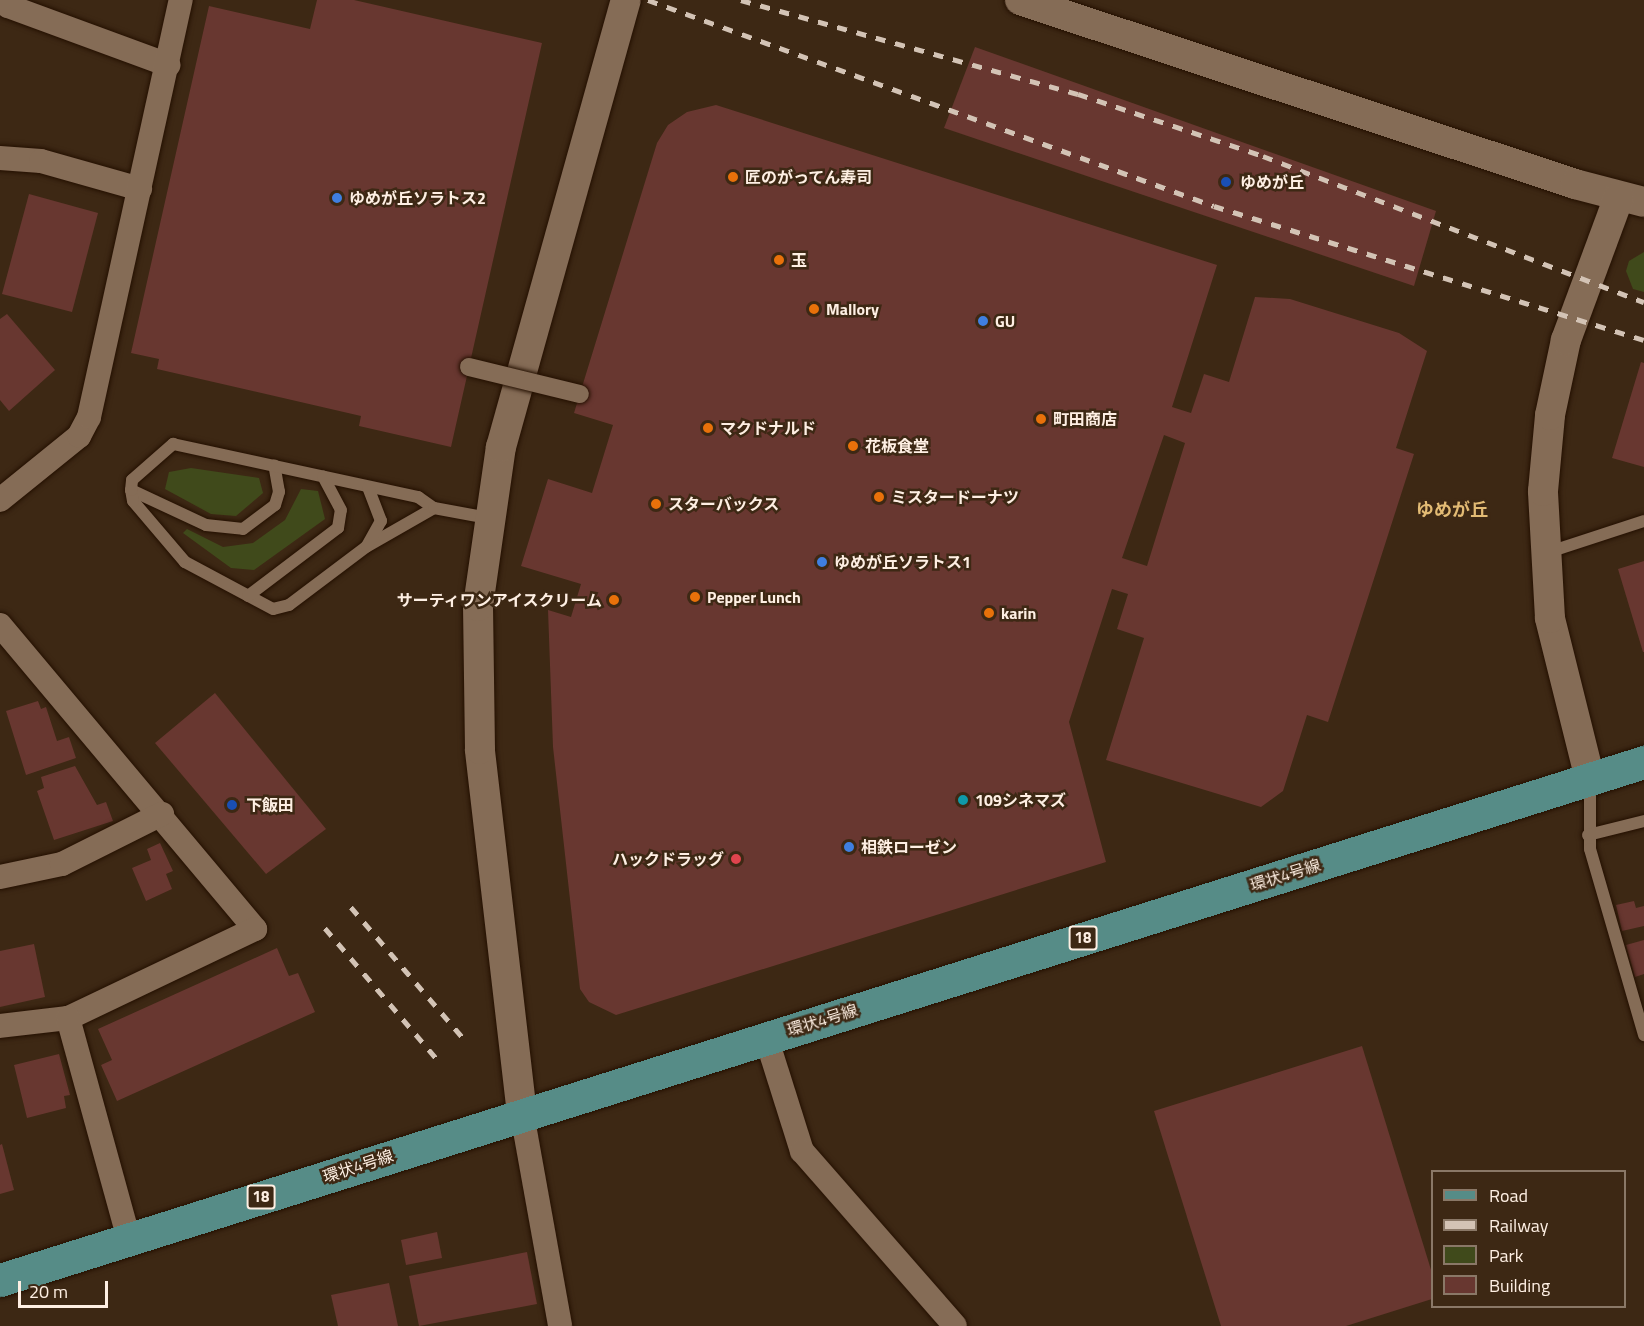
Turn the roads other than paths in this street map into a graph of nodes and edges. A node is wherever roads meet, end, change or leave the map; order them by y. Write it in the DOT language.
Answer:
graph roads {
  1 [pos="8,0"];
  2 [pos="181,0"];
  3 [pos="626,0"];
  4 [pos="1034,2"];
  5 [pos="168,65"];
  6 [pos="0,158"];
  7 [pos="140,189"];
  8 [pos="1632,200"];
  9 [pos="469,368"];
  10 [pos="580,394"];
  11 [pos="273,465"];
  12 [pos="323,476"];
  13 [pos="368,487"];
  14 [pos="131,490"];
  15 [pos="0,500"];
  16 [pos="434,508"];
  17 [pos="488,518"];
  18 [pos="1644,521"];
  19 [pos="366,547"];
  20 [pos="1542,554"];
  21 [pos="248,596"];
  22 [pos="4,635"];
  23 [pos="1644,762"];
  24 [pos="1590,779"];
  25 [pos="162,814"];
  26 [pos="1644,820"];
  27 [pos="1588,836"];
  28 [pos="0,877"];
  29 [pos="68,1018"];
  30 [pos="0,1026"];
  31 [pos="1644,1035"];
  32 [pos="766,1037"];
  33 [pos="522,1114"];
  34 [pos="129,1239"];
  35 [pos="0,1280"];
  36 [pos="560,1326"];
  37 [pos="956,1326"];
  1 -- 5 [label="street"];
  2 -- 5 [label="street"];
  3 -- 17 [label="street"];
  4 -- 8 [label="street"];
  5 -- 7 [label="street"];
  6 -- 7 [label="street"];
  7 -- 15 [label="street"];
  8 -- 20 [label="street"];
  9 -- 10 [label="street, bridge"];
  11 -- 12 [label="lane"];
  11 -- 14 [label="lane"];
  11 -- 14 [label="lane"];
  12 -- 13 [label="lane"];
  12 -- 21 [label="lane"];
  13 -- 16 [label="lane"];
  13 -- 19 [label="lane"];
  14 -- 21 [label="lane"];
  16 -- 17 [label="lane"];
  16 -- 19 [label="lane"];
  17 -- 33 [label="street"];
  18 -- 20 [label="lane"];
  19 -- 21 [label="lane"];
  20 -- 24 [label="street"];
  22 -- 25 [label="street"];
  23 -- 24 [label="main road, 環状4号線 / 18"];
  24 -- 27 [label="lane"];
  24 -- 32 [label="main road, 環状4号線 / 18"];
  25 -- 28 [label="street"];
  25 -- 29 [label="street"];
  26 -- 27 [label="lane"];
  27 -- 31 [label="lane"];
  29 -- 30 [label="street"];
  29 -- 34 [label="street"];
  32 -- 33 [label="main road, 環状4号線 / 18"];
  32 -- 37 [label="street"];
  33 -- 34 [label="main road, 環状4号線 / 18"];
  33 -- 36 [label="street"];
  34 -- 35 [label="main road, 環状4号線 / 18"];
}
